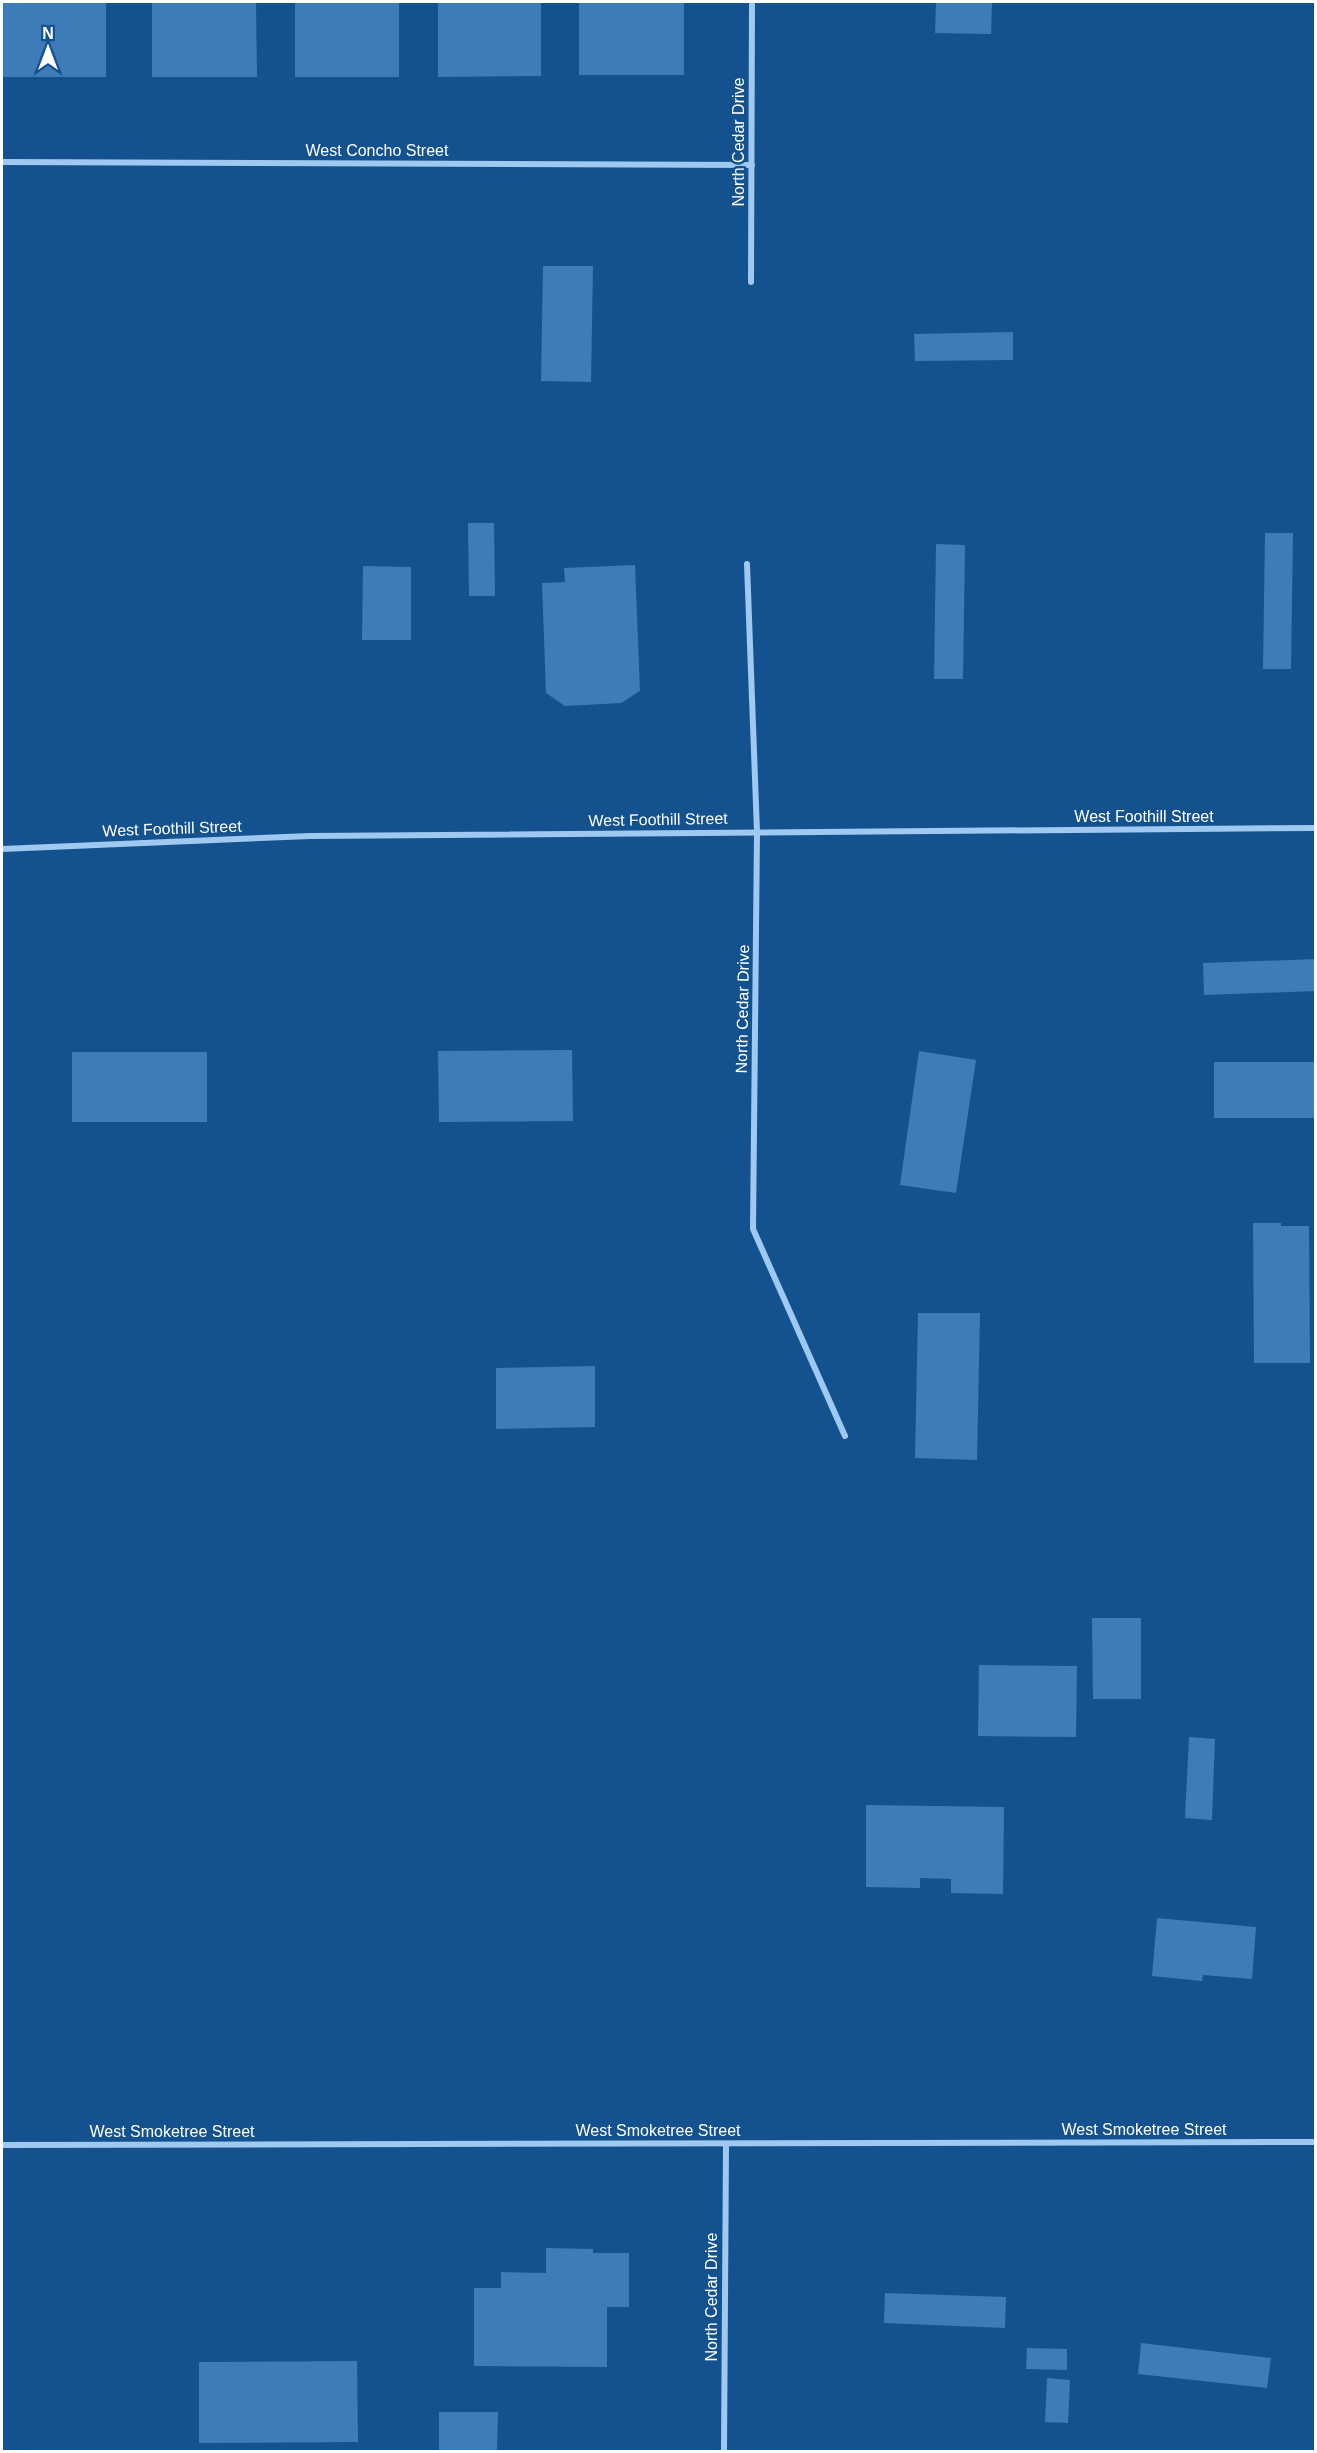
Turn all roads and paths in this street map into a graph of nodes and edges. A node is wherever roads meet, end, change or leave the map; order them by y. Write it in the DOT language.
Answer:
graph roads {
  1 [pos="752,2"];
  2 [pos="2,162"];
  3 [pos="752,165"];
  4 [pos="751,282"];
  5 [pos="747,564"];
  6 [pos="1316,828"];
  7 [pos="757,832"];
  8 [pos="2,849"];
  9 [pos="845,1436"];
  10 [pos="1316,2142"];
  11 [pos="726,2144"];
  12 [pos="2,2145"];
  13 [pos="724,2451"];
  1 -- 3 [label="street, North Cedar Drive"];
  2 -- 3 [label="street, West Concho Street"];
  3 -- 4 [label="street, North Cedar Drive"];
  5 -- 7 [label="street, North Cedar Drive"];
  6 -- 7 [label="street, West Foothill Street"];
  7 -- 8 [label="street, West Foothill Street"];
  7 -- 9 [label="street, North Cedar Drive"];
  10 -- 11 [label="street, West Smoketree Street"];
  11 -- 12 [label="street, West Smoketree Street"];
  11 -- 13 [label="street, North Cedar Drive"];
}
